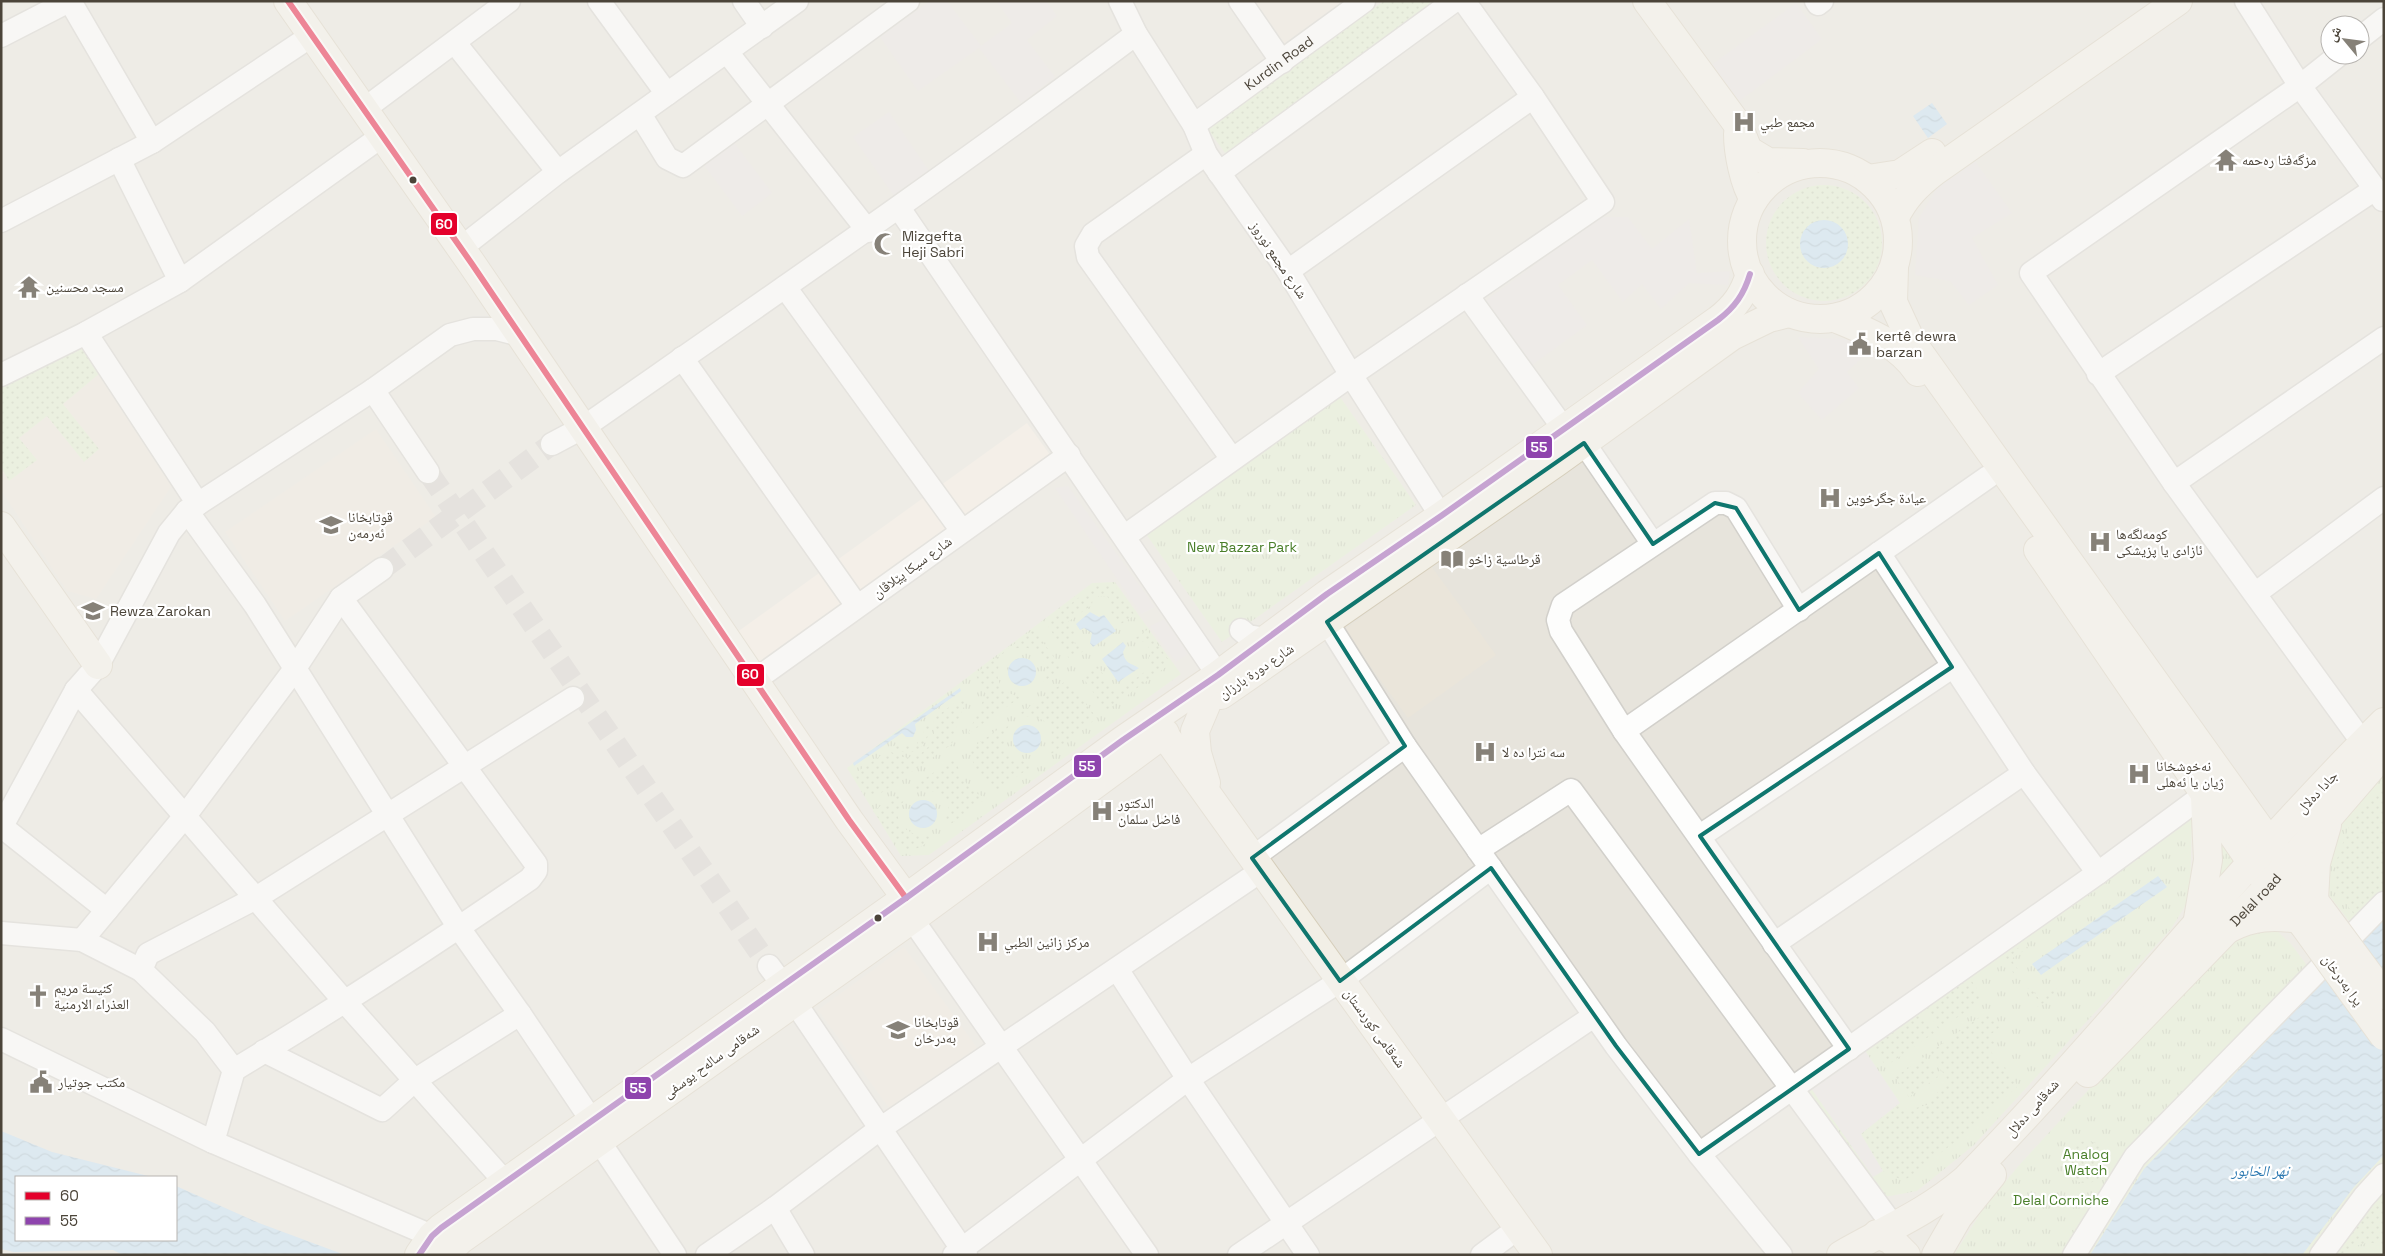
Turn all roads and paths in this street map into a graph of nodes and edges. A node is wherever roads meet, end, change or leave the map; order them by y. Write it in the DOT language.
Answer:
graph roads {
  1 [pos="70,1"];
  2 [pos="288,1"];
  3 [pos="509,1"];
  4 [pos="599,1"];
  5 [pos="744,1"];
  6 [pos="797,1"];
  7 [pos="908,1"];
  8 [pos="1120,1"];
  9 [pos="1240,1"];
  10 [pos="1364,1"];
  11 [pos="1454,1"];
  12 [pos="1464,1"];
  13 [pos="1647,1"];
  14 [pos="1816,1"];
  15 [pos="1822,1"];
  16 [pos="2151,1"];
  17 [pos="2178,1"];
  18 [pos="2246,1"];
  19 [pos="2384,18"];
  20 [pos="762,27"];
  21 [pos="2370,30"];
  22 [pos="1136,34"];
  23 [pos="1,36"];
  24 [pos="311,36"];
  25 [pos="455,43"];
  26 [pos="727,52"];
  27 [pos="1282,62"];
  28 [pos="2326,65"];
  29 [pos="2300,86"];
  30 [pos="666,94"];
  31 [pos="1533,97"];
  32 [pos="768,104"];
  33 [pos="363,110"];
  34 [pos="640,114"];
  35 [pos="1194,124"];
  36 [pos="1738,125"];
  37 [pos="382,136"];
  38 [pos="152,142"];
  39 [pos="1206,154"];
  40 [pos="119,159"];
  41 [pos="1816,163"];
  42 [pos="558,172"];
  43 [pos="1219,173"];
  44 [pos="1868,179"];
  45 [pos="2380,195"];
  46 [pos="1754,199"];
  47 [pos="900,208"];
  48 [pos="1895,217"];
  49 [pos="1,221"];
  50 [pos="868,230"];
  51 [pos="461,248"];
  52 [pos="1894,268"];
  53 [pos="1288,271"];
  54 [pos="1750,274"];
  55 [pos="180,281"];
  56 [pos="785,287"];
  57 [pos="1467,295"];
  58 [pos="1789,313"];
  59 [pos="1835,318"];
  60 [pos="86,333"];
  61 [pos="520,335"];
  62 [pos="2384,338"];
  63 [pos="682,358"];
  64 [pos="2098,374"];
  65 [pos="1,375"];
  66 [pos="1351,375"];
  67 [pos="373,390"];
  68 [pos="584,427"];
  69 [pos="1574,436"];
  70 [pos="552,444"];
  71 [pos="1069,455"];
  72 [pos="1232,459"];
  73 [pos="428,472"];
  74 [pos="1988,477"];
  75 [pos="2174,483"];
  76 [pos="2384,498"];
  77 [pos="193,508"];
  78 [pos="1441,516"];
  79 [pos="1,526"];
  80 [pos="962,531"];
  81 [pos="1125,536"];
  82 [pos="1653,544"];
  83 [pos="1879,553"];
  84 [pos="382,569"];
  85 [pos="2256,593"];
  86 [pos="341,598"];
  87 [pos="857,606"];
  88 [pos="1799,610"];
  89 [pos="1327,622"];
  90 [pos="98,665"];
  91 [pos="1952,667"];
  92 [pos="294,670"];
  93 [pos="1218,675"];
  94 [pos="755,680"];
  95 [pos="76,690"];
  96 [pos="573,698"];
  97 [pos="1206,705"];
  98 [pos="2384,722"];
  99 [pos="1624,731"];
  100 [pos="1164,734"];
  101 [pos="1405,746"];
  102 [pos="2373,748"];
  103 [pos="464,768"];
  104 [pos="2024,773"];
  105 [pos="2205,794"];
  106 [pos="1211,802"];
  107 [pos="2334,810"];
  108 [pos="185,816"];
  109 [pos="388,816"];
  110 [pos="2,827"];
  111 [pos="1700,836"];
  112 [pos="2270,843"];
  113 [pos="1485,859"];
  114 [pos="2252,863"];
  115 [pos="1257,865"];
  116 [pos="2098,873"];
  117 [pos="2278,876"];
  118 [pos="256,898"];
  119 [pos="917,903"];
  120 [pos="2384,903"];
  121 [pos="107,910"];
  122 [pos="2309,913"];
  123 [pos="2197,926"];
  124 [pos="459,928"];
  125 [pos="2224,931"];
  126 [pos="1,933"];
  127 [pos="82,940"];
  128 [pos="1774,944"];
  129 [pos="1117,969"];
  130 [pos="141,970"];
  131 [pos="1340,981"];
  132 [pos="782,984"];
  133 [pos="2384,995"];
  134 [pos="345,1002"];
  135 [pos="520,1014"];
  136 [pos="1594,1016"];
  137 [pos="2384,1036"];
  138 [pos="1,1039"];
  139 [pos="1001,1047"];
  140 [pos="1849,1049"];
  141 [pos="264,1051"];
  142 [pos="234,1070"];
  143 [pos="1188,1079"];
  144 [pos="415,1080"];
  145 [pos="1791,1088"];
  146 [pos="1440,1119"];
  147 [pos="881,1128"];
  148 [pos="596,1131"];
  149 [pos="213,1142"];
  150 [pos="1698,1154"];
  151 [pos="1081,1159"];
  152 [pos="2384,1175"];
  153 [pos="506,1183"];
  154 [pos="774,1208"];
  155 [pos="1287,1224"];
  156 [pos="1517,1229"];
  157 [pos="1886,1231"];
  158 [pos="432,1249"];
  159 [pos="961,1253"];
  160 [pos="675,1255"];
  161 [pos="706,1255"];
  162 [pos="803,1255"];
  163 [pos="1147,1255"];
  164 [pos="1239,1255"];
  165 [pos="1308,1255"];
  166 [pos="1482,1255"];
  167 [pos="1538,1255"];
  168 [pos="1781,1255"];
  169 [pos="1841,1255"];
  170 [pos="1906,1255"];
  171 [pos="1936,1255"];
  172 [pos="2074,1255"];
  173 [pos="2321,1255"];
  1 -- 23 [label="street"];
  1 -- 38 [label="street"];
  2 -- 24 [label="main road"];
  3 -- 25 [label="street"];
  4 -- 30 [label="street"];
  5 -- 20 [label="street"];
  6 -- 20 [label="street"];
  7 -- 32 [label="street"];
  8 -- 22 [label="street, شارع مجمع نوروز"];
  9 -- 27 [label="street"];
  10 -- 27 [label="street, Kurdin Road"];
  11 -- 43 [label="street"];
  12 -- 31 [label="street"];
  13 -- 36 [label="main road"];
  14 -- 15 [label="street"];
  16 -- 44 [label="main road"];
  17 -- 48 [label="main road"];
  18 -- 29 [label="street"];
  19 -- 21 [label="street"];
  20 -- 26 [label="street"];
  22 -- 35 [label="street, شارع مجمع نوروز"];
  22 -- 47 [label="street"];
  24 -- 33 [label="main road"];
  24 -- 38 [label="street"];
  25 -- 33 [label="street"];
  25 -- 42 [label="street"];
  26 -- 30 [label="street"];
  26 -- 32 [label="street"];
  27 -- 35 [label="street, Kurdin Road"];
  28 -- 29 [label="street"];
  29 -- 45 [label="street"];
  29 -- 64 [label="street"];
  30 -- 34 [label="street"];
  31 -- 53 [label="street"];
  31 -- 57 [label="street"];
  32 -- 34 [label="street"];
  32 -- 50 [label="street"];
  33 -- 37 [label="main road"];
  34 -- 42 [label="street"];
  35 -- 39 [label="street, شارع مجمع نوروز"];
  36 -- 41 [label="main road"];
  36 -- 46 [label="main road"];
  37 -- 51 [label="main road"];
  37 -- 55 [label="street"];
  38 -- 40 [label="street"];
  39 -- 43 [label="street, شارع مجمع نوروز"];
  39 -- 72 [label="street"];
  40 -- 49 [label="street"];
  40 -- 55 [label="street"];
  41 -- 44 [label="main road"];
  41 -- 46 [label="main road"];
  42 -- 51 [label="street"];
  43 -- 53 [label="street, شارع مجمع نوروز"];
  44 -- 48 [label="main road"];
  45 -- 64 [label="street"];
  46 -- 54 [label="main road"];
  47 -- 50 [label="street"];
  47 -- 71 [label="street"];
  48 -- 52 [label="main road"];
  50 -- 56 [label="street"];
  51 -- 61 [label="main road"];
  52 -- 59 [label="main road"];
  52 -- 112 [label="main road"];
  53 -- 66 [label="street, شارع مجمع نوروز"];
  54 -- 58 [label="main road"];
  54 -- 69 [label="main road, شارع دورة بارزان"];
  55 -- 60 [label="street"];
  56 -- 63 [label="street"];
  56 -- 80 [label="street"];
  57 -- 66 [label="street"];
  57 -- 69 [label="street"];
  58 -- 59 [label="main road"];
  58 -- 69 [label="main road"];
  59 -- 74 [label="main road"];
  60 -- 65 [label="street"];
  60 -- 77 [label="street"];
  61 -- 67 [label="street"];
  61 -- 68 [label="main road"];
  62 -- 75 [label="street"];
  63 -- 68 [label="street"];
  63 -- 87 [label="street"];
  64 -- 75 [label="street"];
  66 -- 72 [label="street"];
  66 -- 78 [label="street, شارع مجمع نوروز"];
  67 -- 73 [label="street"];
  67 -- 77 [label="street"];
  68 -- 70 [label="street"];
  68 -- 94 [label="main road"];
  69 -- 78 [label="main road, شارع دورة بارزان"];
  69 -- 82 [label="street"];
  69 -- 89 [label="main road, شارع دورة بارزان"];
  71 -- 80 [label="street, شارع سيكا پێلاڤان"];
  71 -- 81 [label="street"];
  72 -- 81 [label="street"];
  74 -- 83 [label="street"];
  74 -- 105 [label="main road"];
  75 -- 85 [label="street"];
  76 -- 85 [label="street"];
  77 -- 90 [label="street"];
  77 -- 92 [label="street"];
  78 -- 93 [label="main road, شارع دورة بارزان"];
  79 -- 90 [label="main road"];
  80 -- 87 [label="street, شارع سيكا پێلاڤان"];
  81 -- 93 [label="street"];
  82 -- 88 [label="street"];
  82 -- 99 [label="street"];
  83 -- 88 [label="street"];
  83 -- 91 [label="street"];
  84 -- 86 [label="street"];
  85 -- 102 [label="street"];
  86 -- 92 [label="street"];
  86 -- 103 [label="street"];
  87 -- 94 [label="street, شارع سيكا پێلاڤان"];
  88 -- 99 [label="street"];
  89 -- 97 [label="main road, شارع دورة بارزان"];
  89 -- 101 [label="street"];
  90 -- 95 [label="street"];
  91 -- 104 [label="street"];
  91 -- 111 [label="street"];
  92 -- 108 [label="street"];
  92 -- 109 [label="street"];
  93 -- 119 [label="main road, شارع دورة بارزان"];
  94 -- 119 [label="main road"];
  95 -- 108 [label="street"];
  95 -- 110 [label="street"];
  96 -- 103 [label="street"];
  97 -- 100 [label="main road, شارع دورة بارزان"];
  97 -- 106 [label="main road, شەقامی کوردستان"];
  98 -- 102 [label="main road, جادا دەلال"];
  99 -- 111 [label="street"];
  100 -- 106 [label="main road, شەقامی کوردستان"];
  100 -- 119 [label="main road, شارع دورة بارزان"];
  101 -- 113 [label="street"];
  101 -- 115 [label="street"];
  102 -- 107 [label="main road, جادا دەلال"];
  102 -- 112 [label="main road, جادا دەلال"];
  103 -- 109 [label="street"];
  103 -- 124 [label="street"];
  104 -- 116 [label="street"];
  104 -- 128 [label="street"];
  105 -- 114 [label="main road"];
  105 -- 116 [label="street"];
  105 -- 123 [label="main road"];
  106 -- 115 [label="main road, شەقامی کوردستان"];
  107 -- 117 [label="main road"];
  107 -- 122 [label="main road"];
  108 -- 118 [label="street"];
  108 -- 121 [label="street"];
  109 -- 118 [label="street"];
  109 -- 124 [label="street"];
  110 -- 121 [label="street"];
  111 -- 128 [label="street"];
  112 -- 114 [label="main road, جادا دەلال"];
  112 -- 117 [label="main road"];
  113 -- 131 [label="street"];
  113 -- 136 [label="street"];
  113 -- 145 [label="street"];
  114 -- 117 [label="main road"];
  114 -- 123 [label="main road, Delal road"];
  115 -- 129 [label="street"];
  115 -- 131 [label="main road, شەقامی کوردستان"];
  116 -- 140 [label="street"];
  117 -- 122 [label="main road"];
  117 -- 125 [label="main road, Delal road"];
  118 -- 130 [label="street"];
  118 -- 134 [label="street"];
  119 -- 132 [label="main road, شەقامی سالەح یوسفی"];
  119 -- 139 [label="street"];
  120 -- 172 [label="street"];
  121 -- 127 [label="street"];
  122 -- 125 [label="main road"];
  122 -- 133 [label="main road, پرا بەدرخان, bridge"];
  122 -- 137 [label="main road, پرا بەدرخان, bridge"];
  123 -- 157 [label="main road, شەقامی دەلال"];
  124 -- 134 [label="street"];
  124 -- 135 [label="street"];
  125 -- 171 [label="main road, شەقامی دەلال"];
  126 -- 127 [label="street"];
  127 -- 130 [label="street"];
  128 -- 140 [label="street"];
  129 -- 139 [label="street"];
  129 -- 143 [label="street"];
  130 -- 142 [label="street"];
  131 -- 143 [label="street"];
  131 -- 146 [label="main road, شەقامی کوردستان"];
  132 -- 147 [label="street"];
  132 -- 148 [label="main road, شەقامی سالەح یوسفی"];
  134 -- 141 [label="street"];
  134 -- 144 [label="street"];
  135 -- 144 [label="street"];
  135 -- 148 [label="street"];
  136 -- 146 [label="street"];
  136 -- 150 [label="street"];
  138 -- 149 [label="street"];
  139 -- 147 [label="street"];
  139 -- 151 [label="street"];
  140 -- 145 [label="street"];
  141 -- 142 [label="street"];
  141 -- 144 [label="street"];
  142 -- 149 [label="street"];
  143 -- 151 [label="street"];
  143 -- 155 [label="street"];
  144 -- 153 [label="street"];
  145 -- 150 [label="street"];
  145 -- 157 [label="street"];
  146 -- 155 [label="street"];
  146 -- 156 [label="main road, شەقامی کوردستان"];
  147 -- 154 [label="street"];
  147 -- 159 [label="street"];
  148 -- 153 [label="main road, شەقامی سالەح یوسفی"];
  148 -- 158 [label="main road, شەقامی سالەح یوسفی"];
  148 -- 160 [label="street"];
  149 -- 158 [label="street"];
  150 -- 168 [label="street"];
  151 -- 159 [label="street"];
  151 -- 163 [label="street"];
  152 -- 173 [label="street"];
  153 -- 158 [label="main road, شەقامی سالەح یوسفی"];
  154 -- 161 [label="street"];
  154 -- 162 [label="street"];
  155 -- 164 [label="street"];
  155 -- 165 [label="street"];
  156 -- 166 [label="street"];
  156 -- 167 [label="main road, شەقامی کوردستان"];
  157 -- 169 [label="main road, شەقامی دەلال"];
  157 -- 170 [label="main road"];
}
